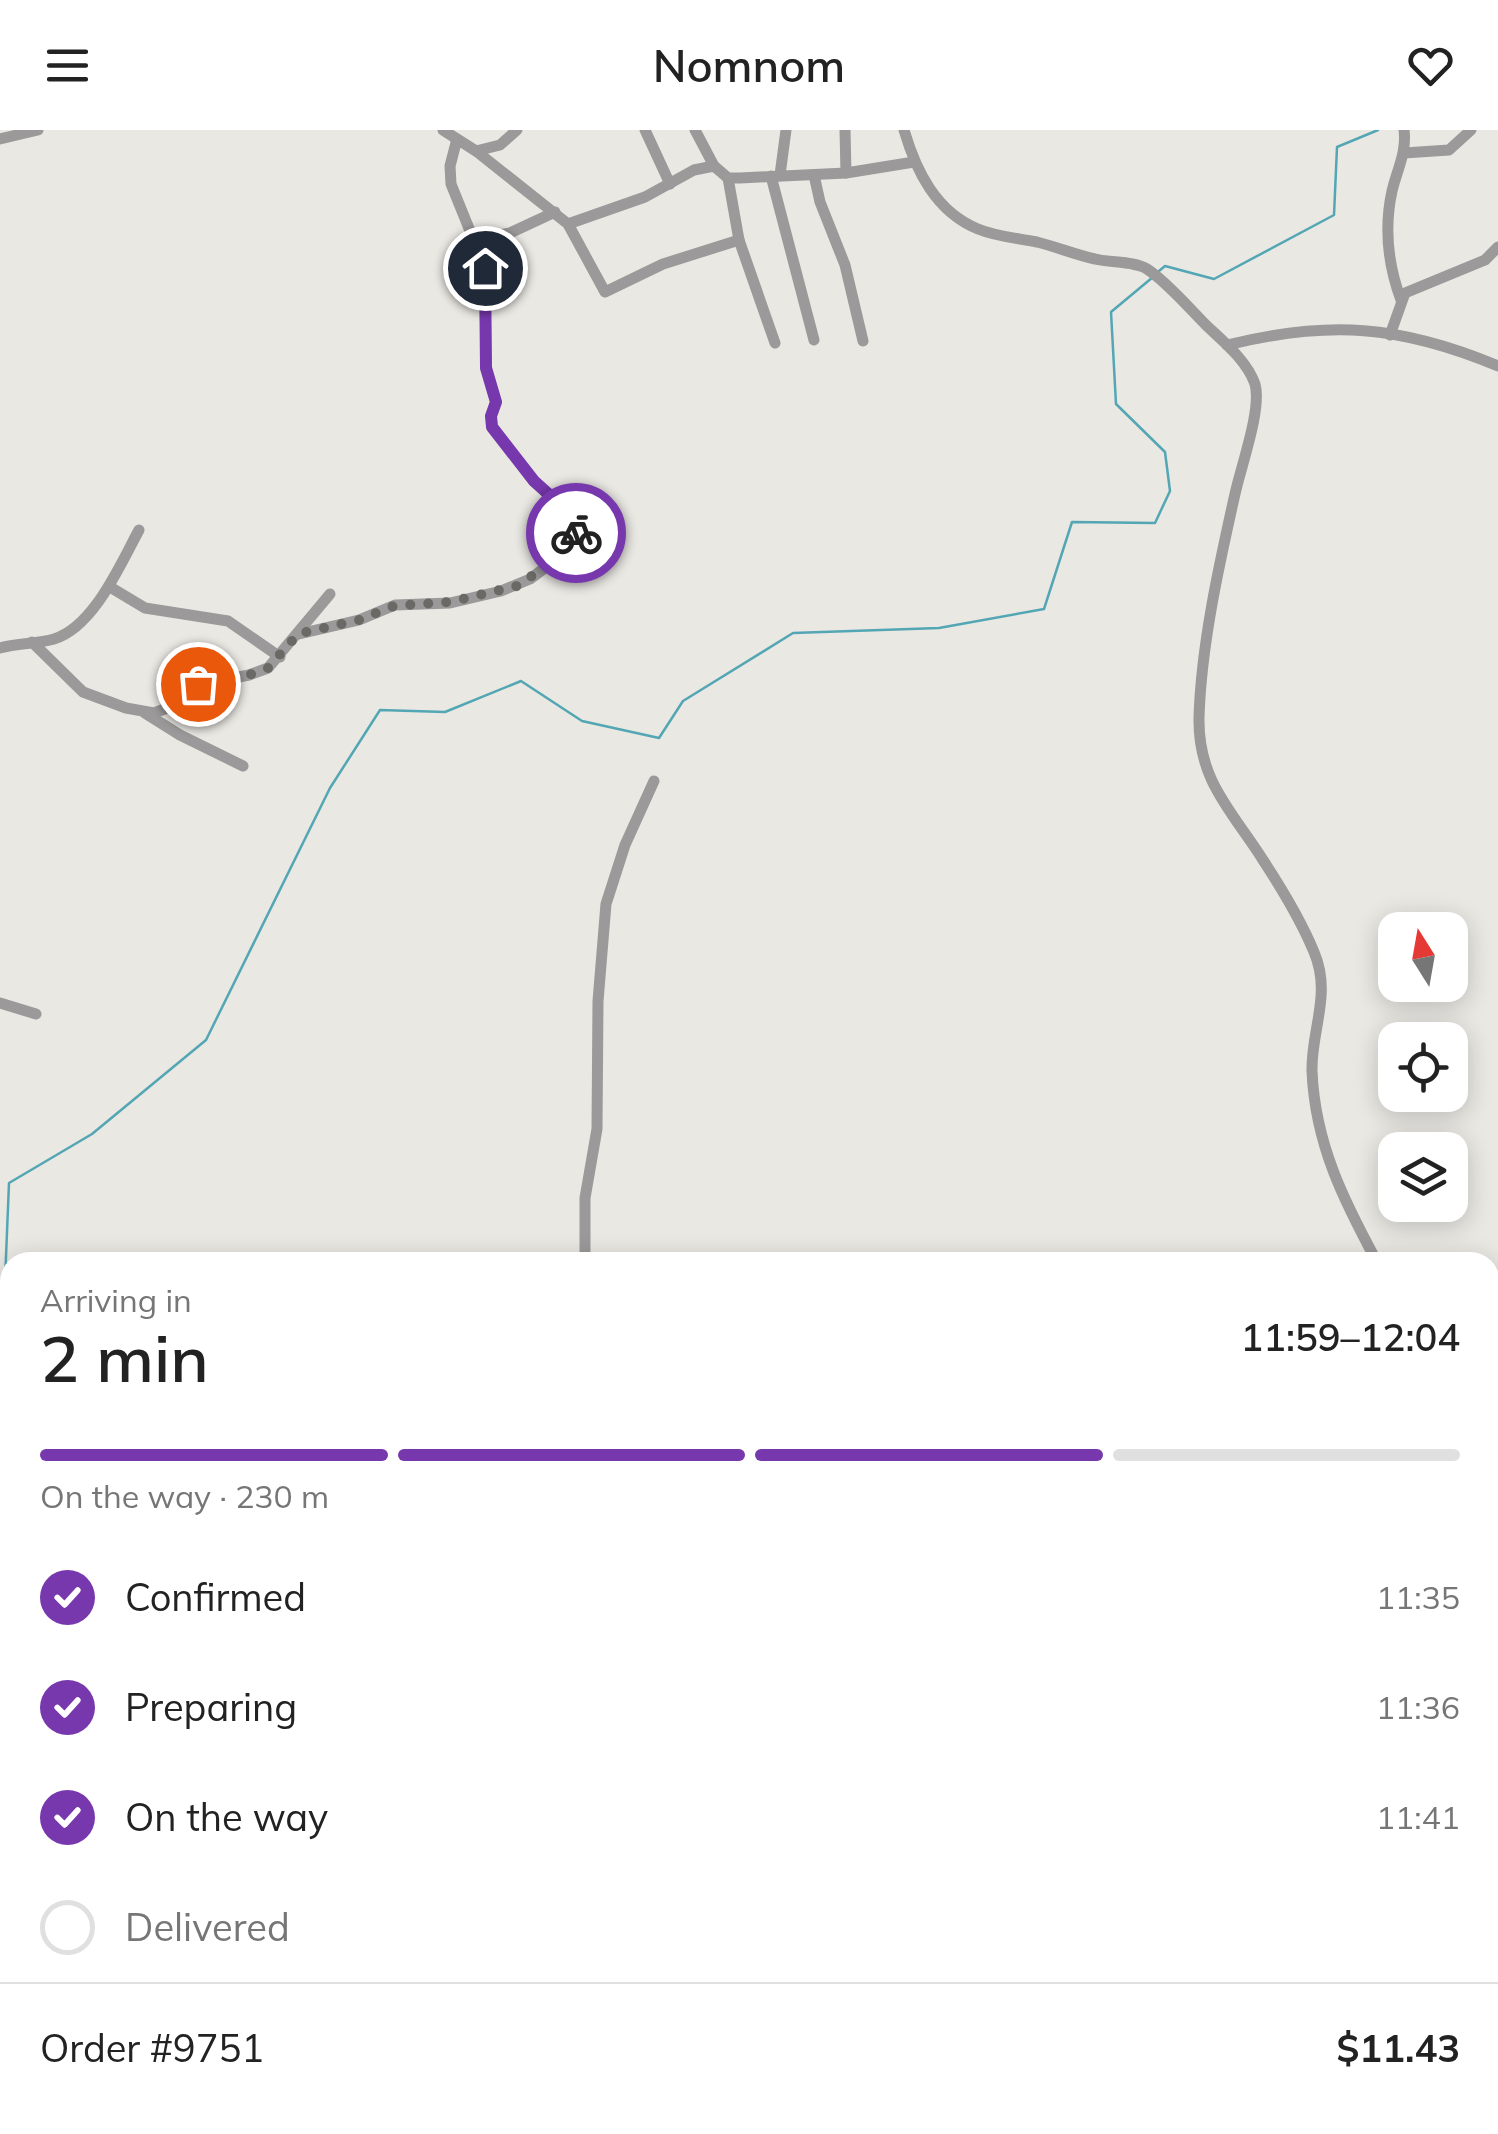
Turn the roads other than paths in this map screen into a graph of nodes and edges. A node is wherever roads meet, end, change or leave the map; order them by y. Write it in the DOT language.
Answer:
graph roads {
  1 [pos="38,130"];
  2 [pos="444,130"];
  3 [pos="517,130"];
  4 [pos="645,130"];
  5 [pos="695,130"];
  6 [pos="786,130"];
  7 [pos="845,130"];
  8 [pos="904,130"];
  9 [pos="1404,130"];
  10 [pos="1471,130"];
  11 [pos="0,139"];
  12 [pos="457,139"];
  13 [pos="500,145"];
  14 [pos="476,151"];
  15 [pos="1404,153"];
  16 [pos="914,162"];
  17 [pos="494,166"];
  18 [pos="714,166"];
  19 [pos="846,172"];
  20 [pos="814,175"];
  21 [pos="776,176"];
  22 [pos="728,178"];
  23 [pos="670,184"];
  24 [pos="555,212"];
  25 [pos="568,224"];
  26 [pos="476,240"];
  27 [pos="739,240"];
  28 [pos="1498,247"];
  29 [pos="1400,300"];
  30 [pos="1390,335"];
  31 [pos="814,340"];
  32 [pos="864,341"];
  33 [pos="775,344"];
  34 [pos="1227,345"];
  35 [pos="1498,366"];
  36 [pos="139,530"];
  37 [pos="110,587"];
  38 [pos="330,594"];
  39 [pos="298,634"];
  40 [pos="32,642"];
  41 [pos="0,648"];
  42 [pos="280,657"];
  43 [pos="144,713"];
  44 [pos="243,766"];
  45 [pos="654,782"];
  46 [pos="0,1003"];
  47 [pos="36,1014"];
  48 [pos="585,1252"];
  49 [pos="1373,1252"];
  1 -- 11 [label="street"];
  2 -- 12 [label="street"];
  3 -- 13 [label="street"];
  4 -- 23 [label="street"];
  5 -- 18 [label="street"];
  6 -- 21 [label="street"];
  7 -- 19 [label="street"];
  8 -- 16 [label="street"];
  9 -- 15 [label="street"];
  10 -- 15 [label="street"];
  12 -- 14 [label="street"];
  12 -- 26 [label="street"];
  13 -- 14 [label="street"];
  13 -- 17 [label="street"];
  14 -- 17 [label="street"];
  15 -- 29 [label="street"];
  16 -- 19 [label="street"];
  16 -- 34 [label="street"];
  17 -- 24 [label="street"];
  18 -- 22 [label="street"];
  18 -- 23 [label="street"];
  19 -- 20 [label="street"];
  20 -- 21 [label="street"];
  20 -- 32 [label="street"];
  21 -- 22 [label="street"];
  21 -- 31 [label="street"];
  22 -- 27 [label="street"];
  23 -- 25 [label="street"];
  24 -- 25 [label="street"];
  24 -- 26 [label="street"];
  25 -- 27 [label="street"];
  26 -- 39 [label="street"];
  27 -- 33 [label="street"];
  28 -- 29 [label="street"];
  29 -- 30 [label="street"];
  30 -- 34 [label="street"];
  30 -- 35 [label="street"];
  34 -- 49 [label="street"];
  36 -- 37 [label="street"];
  37 -- 40 [label="street"];
  37 -- 42 [label="street"];
  38 -- 39 [label="street"];
  39 -- 42 [label="street"];
  40 -- 41 [label="street"];
  40 -- 43 [label="street"];
  42 -- 43 [label="street"];
  43 -- 44 [label="street"];
  45 -- 48 [label="street"];
  46 -- 47 [label="street"];
}
